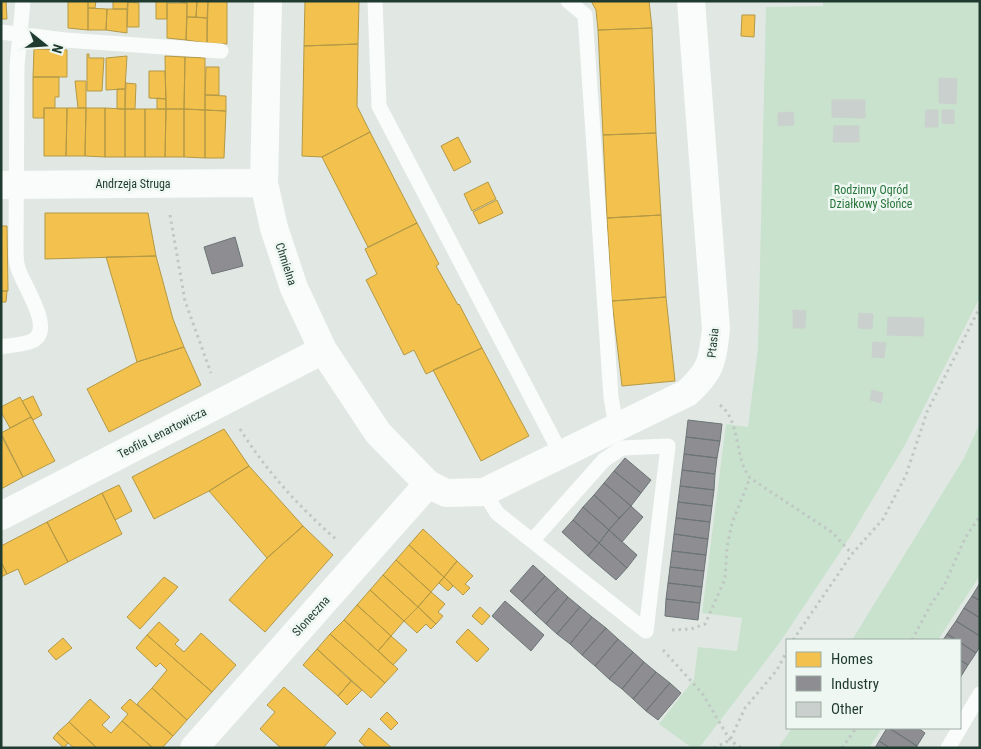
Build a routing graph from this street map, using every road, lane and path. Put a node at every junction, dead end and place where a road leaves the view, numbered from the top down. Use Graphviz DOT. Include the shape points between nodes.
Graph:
graph roads {
  1 [pos="22,1"];
  2 [pos="268,1"];
  3 [pos="375,1"];
  4 [pos="568,1"];
  5 [pos="691,1"];
  6 [pos="1,32"];
  7 [pos="20,34"];
  8 [pos="221,51"];
  9 [pos="264,183"];
  10 [pos="166,184"];
  11 [pos="9,185"];
  12 [pos="980,307"];
  13 [pos="1,347"];
  14 [pos="323,350"];
  15 [pos="687,392"];
  16 [pos="224,402"];
  17 [pos="616,427"];
  18 [pos="561,454"];
  19 [pos="750,478"];
  20 [pos="428,484"];
  21 [pos="484,492"];
  22 [pos="1,516"];
  23 [pos="980,516"];
  24 [pos="532,541"];
  25 [pos="852,554"];
  26 [pos="361,560"];
  27 [pos="646,631"];
  28 [pos="794,639"];
  29 [pos="913,639"];
  30 [pos="786,653"];
  31 [pos="980,694"];
  32 [pos="961,726"];
  33 [pos="855,729"];
  34 [pos="959,729"];
  35 [pos="730,740"];
  36 [pos="194,748"];
  37 [pos="714,748"];
  38 [pos="741,748"];
  39 [pos="842,748"];
  40 [pos="948,748"];
  1 -- 7 [label="lane"];
  2 -- 9 [label="street, Chmielna"];
  3 -- 18 [label="lane" via="379,106"];
  4 -- 17 [label="lane" via="585,15 610,397"];
  5 -- 15 [label="street, Ptasia" via="716,329 712,360 705,377"];
  6 -- 7 [label="lane"];
  7 -- 8 [label="lane"];
  7 -- 11 [label="lane"];
  9 -- 10 [label="street, Andrzeja Struga"];
  9 -- 14 [label="street, Chmielna" via="274,228 294,288"];
  10 -- 11 [label="street, Andrzeja Struga"];
  10 -- 16 [label="path" via="185,301"];
  11 -- 13 [label="lane" via="17,268 40,316 40,327 32,341"];
  12 -- 25 [label="path" via="927,412 899,490 875,531"];
  14 -- 16 [label="street, Teofila Lenartowicza"];
  14 -- 20 [label="street, Chmielna" via="378,434"];
  15 -- 17 [label="street, Ptasia"];
  15 -- 19 [label="path" via="709,397 726,410 743,469"];
  16 -- 22 [label="street, Teofila Lenartowicza"];
  16 -- 26 [label="path" via="278,483 306,513"];
  17 -- 18 [label="street, Ptasia"];
  18 -- 21 [label="street, Ptasia"];
  19 -- 25 [label="path" via="833,533"];
  19 -- 27 [label="path" via="732,523 725,579 705,624 691,629"];
  20 -- 21 [label="street, Ptasia" via="446,493"];
  20 -- 26 [label="street, Słoneczna"];
  21 -- 24 [label="lane" via="497,513"];
  23 -- 29 [label="path" via="965,538 944,586"];
  24 -- 27 [label="lane"];
  24 -- 27 [label="lane" via="604,460 622,448 668,446"];
  25 -- 28 [label="path"];
  26 -- 36 [label="street, Słoneczna"];
  27 -- 35 [label="path" via="702,693"];
  30 -- 35 [label="path" via="777,670 745,708"];
  31 -- 32 [label="lane"];
  33 -- 39 [label="path"];
  34 -- 40 [label="lane"];
  35 -- 37 [label="path"];
  35 -- 38 [label="path"];
}
